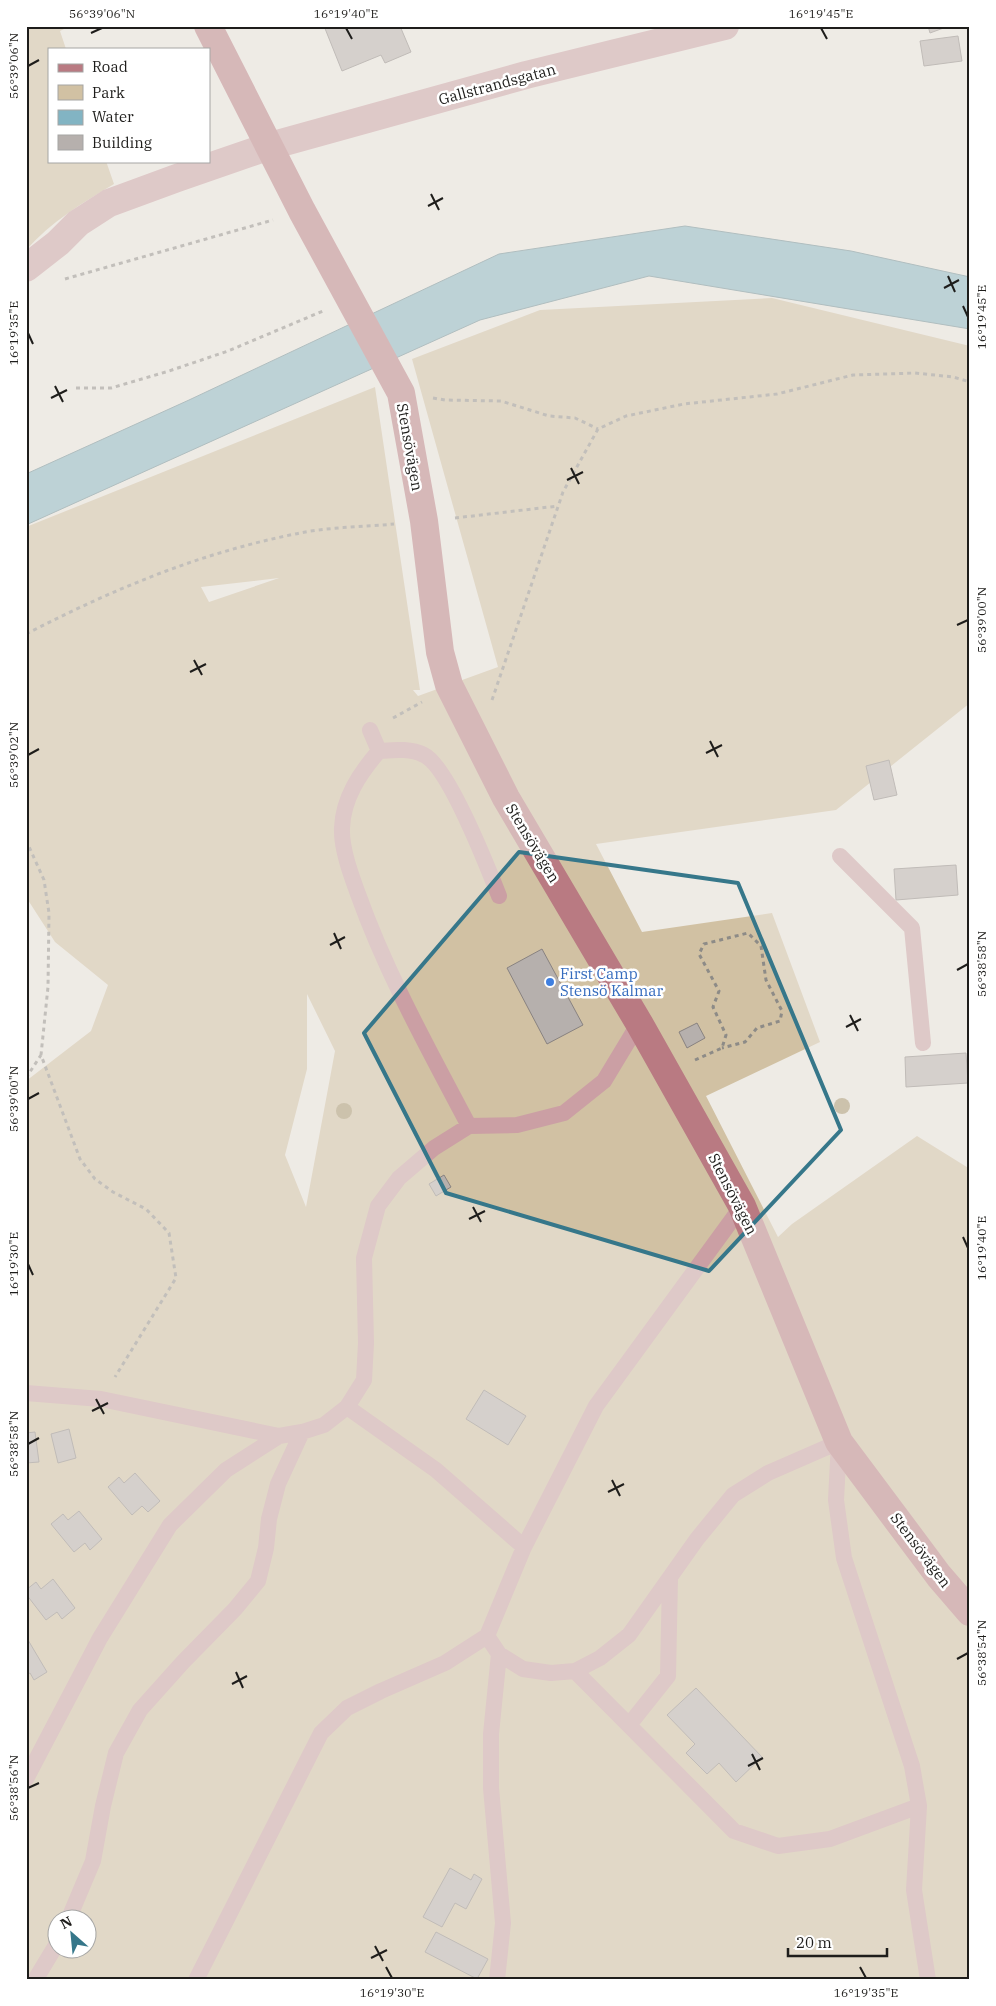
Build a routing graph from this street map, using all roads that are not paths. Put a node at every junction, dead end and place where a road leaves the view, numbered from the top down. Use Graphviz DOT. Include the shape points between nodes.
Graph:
graph roads {
  1 [pos="208,26"];
  2 [pos="720,27"];
  3 [pos="270,146"];
  4 [pos="26,268"];
  5 [pos="370,730"];
  6 [pos="379,751"];
  7 [pos="840,856"];
  8 [pos="499,896"];
  9 [pos="639,1023"];
  10 [pos="923,1043"];
  11 [pos="469,1126"];
  12 [pos="742,1206"];
  13 [pos="26,1393"];
  14 [pos="347,1407"];
  15 [pos="302,1432"];
  16 [pos="279,1436"];
  17 [pos="839,1442"];
  18 [pos="524,1547"];
  19 [pos="670,1577"];
  20 [pos="970,1612"];
  21 [pos="487,1636"];
  22 [pos="499,1654"];
  23 [pos="575,1671"];
  24 [pos="629,1726"];
  25 [pos="26,1779"];
  26 [pos="919,1806"];
  27 [pos="73,1908"];
  28 [pos="48,1958"];
  29 [pos="34,1980"];
  30 [pos="196,1980"];
  31 [pos="498,1980"];
  32 [pos="928,1980"];
  1 -- 3 [label="street, Stensövägen"];
  2 -- 3 [label="street, Gallstrandsgatan"];
  3 -- 4 [label="street, Gallstrandsgatan" via="109,203 78,223"];
  3 -- 9 [label="street, Stensövägen" via="400,393 424,522 440,652 449,684 506,798"];
  5 -- 6 [label="lane"];
  6 -- 8 [label="lane" via="402,749 425,755 441,771 477,840"];
  6 -- 11 [label="lane" via="362,770 347,801 342,828 349,868 371,931"];
  7 -- 10 [label="lane" via="912,928"];
  9 -- 11 [label="lane" via="604,1081 564,1113 517,1125"];
  9 -- 12 [label="street, Stensövägen"];
  11 -- 14 [label="lane" via="434,1148 399,1178 378,1206 364,1258 364,1380"];
  12 -- 17 [label="street, Stensövägen"];
  12 -- 18 [label="lane" via="596,1406"];
  13 -- 16 [label="lane" via="100,1399"];
  14 -- 15 [label="lane" via="324,1425"];
  14 -- 18 [label="lane" via="436,1470"];
  15 -- 16 [label="lane"];
  15 -- 27 [label="lane" via="278,1484 258,1581 140,1710 116,1753 93,1861"];
  16 -- 25 [label="lane" via="226,1470 170,1525 100,1638"];
  17 -- 19 [label="lane" via="768,1473 733,1495"];
  17 -- 20 [label="street, Stensövägen" via="939,1576"];
  17 -- 26 [label="lane" via="836,1500 844,1558 912,1766"];
  18 -- 21 [label="lane"];
  19 -- 23 [label="lane" via="629,1635 600,1658"];
  19 -- 24 [label="lane" via="668,1676"];
  21 -- 22 [label="lane"];
  21 -- 30 [label="lane" via="446,1663 347,1708 321,1733"];
  22 -- 23 [label="lane" via="523,1668 551,1673"];
  22 -- 31 [label="lane" via="491,1734 491,1788 503,1923"];
  23 -- 24 [label="lane"];
  24 -- 26 [label="lane" via="734,1831 778,1846 830,1839"];
  26 -- 32 [label="lane" via="914,1890"];
  28 -- 29 [label="lane"];
}
